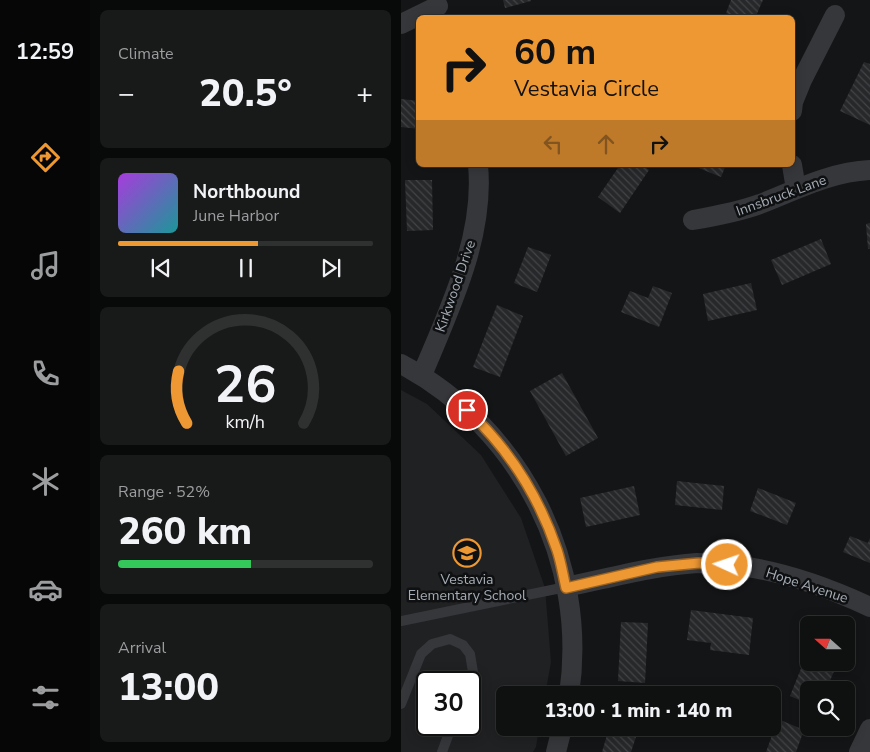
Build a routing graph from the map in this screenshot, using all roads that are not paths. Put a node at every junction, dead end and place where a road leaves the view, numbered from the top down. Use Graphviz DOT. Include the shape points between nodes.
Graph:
graph roads {
  1 [pos="438,8"];
  2 [pos="422,15"];
  3 [pos="835,15"];
  4 [pos="416,18"];
  5 [pos="401,24"];
  6 [pos="795,97"];
  7 [pos="478,167"];
  8 [pos="792,167"];
  9 [pos="870,170"];
  10 [pos="796,189"];
  11 [pos="693,220"];
  12 [pos="401,364"];
  13 [pos="422,375"];
  14 [pos="566,588"];
  15 [pos="870,607"];
  16 [pos="401,621"];
  17 [pos="473,671"];
  18 [pos="570,686"];
  19 [pos="401,704"];
  20 [pos="870,729"];
  21 [pos="448,736"];
  22 [pos="560,736"];
  23 [pos="442,752"];
  24 [pos="556,752"];
  25 [pos="859,752"];
  1 -- 2 [label="street"];
  3 -- 6 [label="street"];
  4 -- 5 [label="street"];
  7 -- 13 [label="street, Kirkwood Drive" via="474,233 455,294"];
  8 -- 10 [label="street"];
  9 -- 10 [label="street, Innsbruck Lane" via="840,174"];
  10 -- 11 [label="street, Innsbruck Lane" via="733,213"];
  12 -- 13 [label="street"];
  13 -- 14 [label="street" via="481,423 526,482 544,516"];
  14 -- 15 [label="street, Hope Avenue" via="657,567 699,563 741,566 791,577 843,594"];
  14 -- 16 [label="lane"];
  14 -- 18 [label="street" via="571,620"];
  17 -- 19 [label="lane" via="470,654 463,645 450,639 432,644 421,654"];
  20 -- 25 [label="street"];
  21 -- 23 [label="lane"];
  22 -- 24 [label="street"];
}
